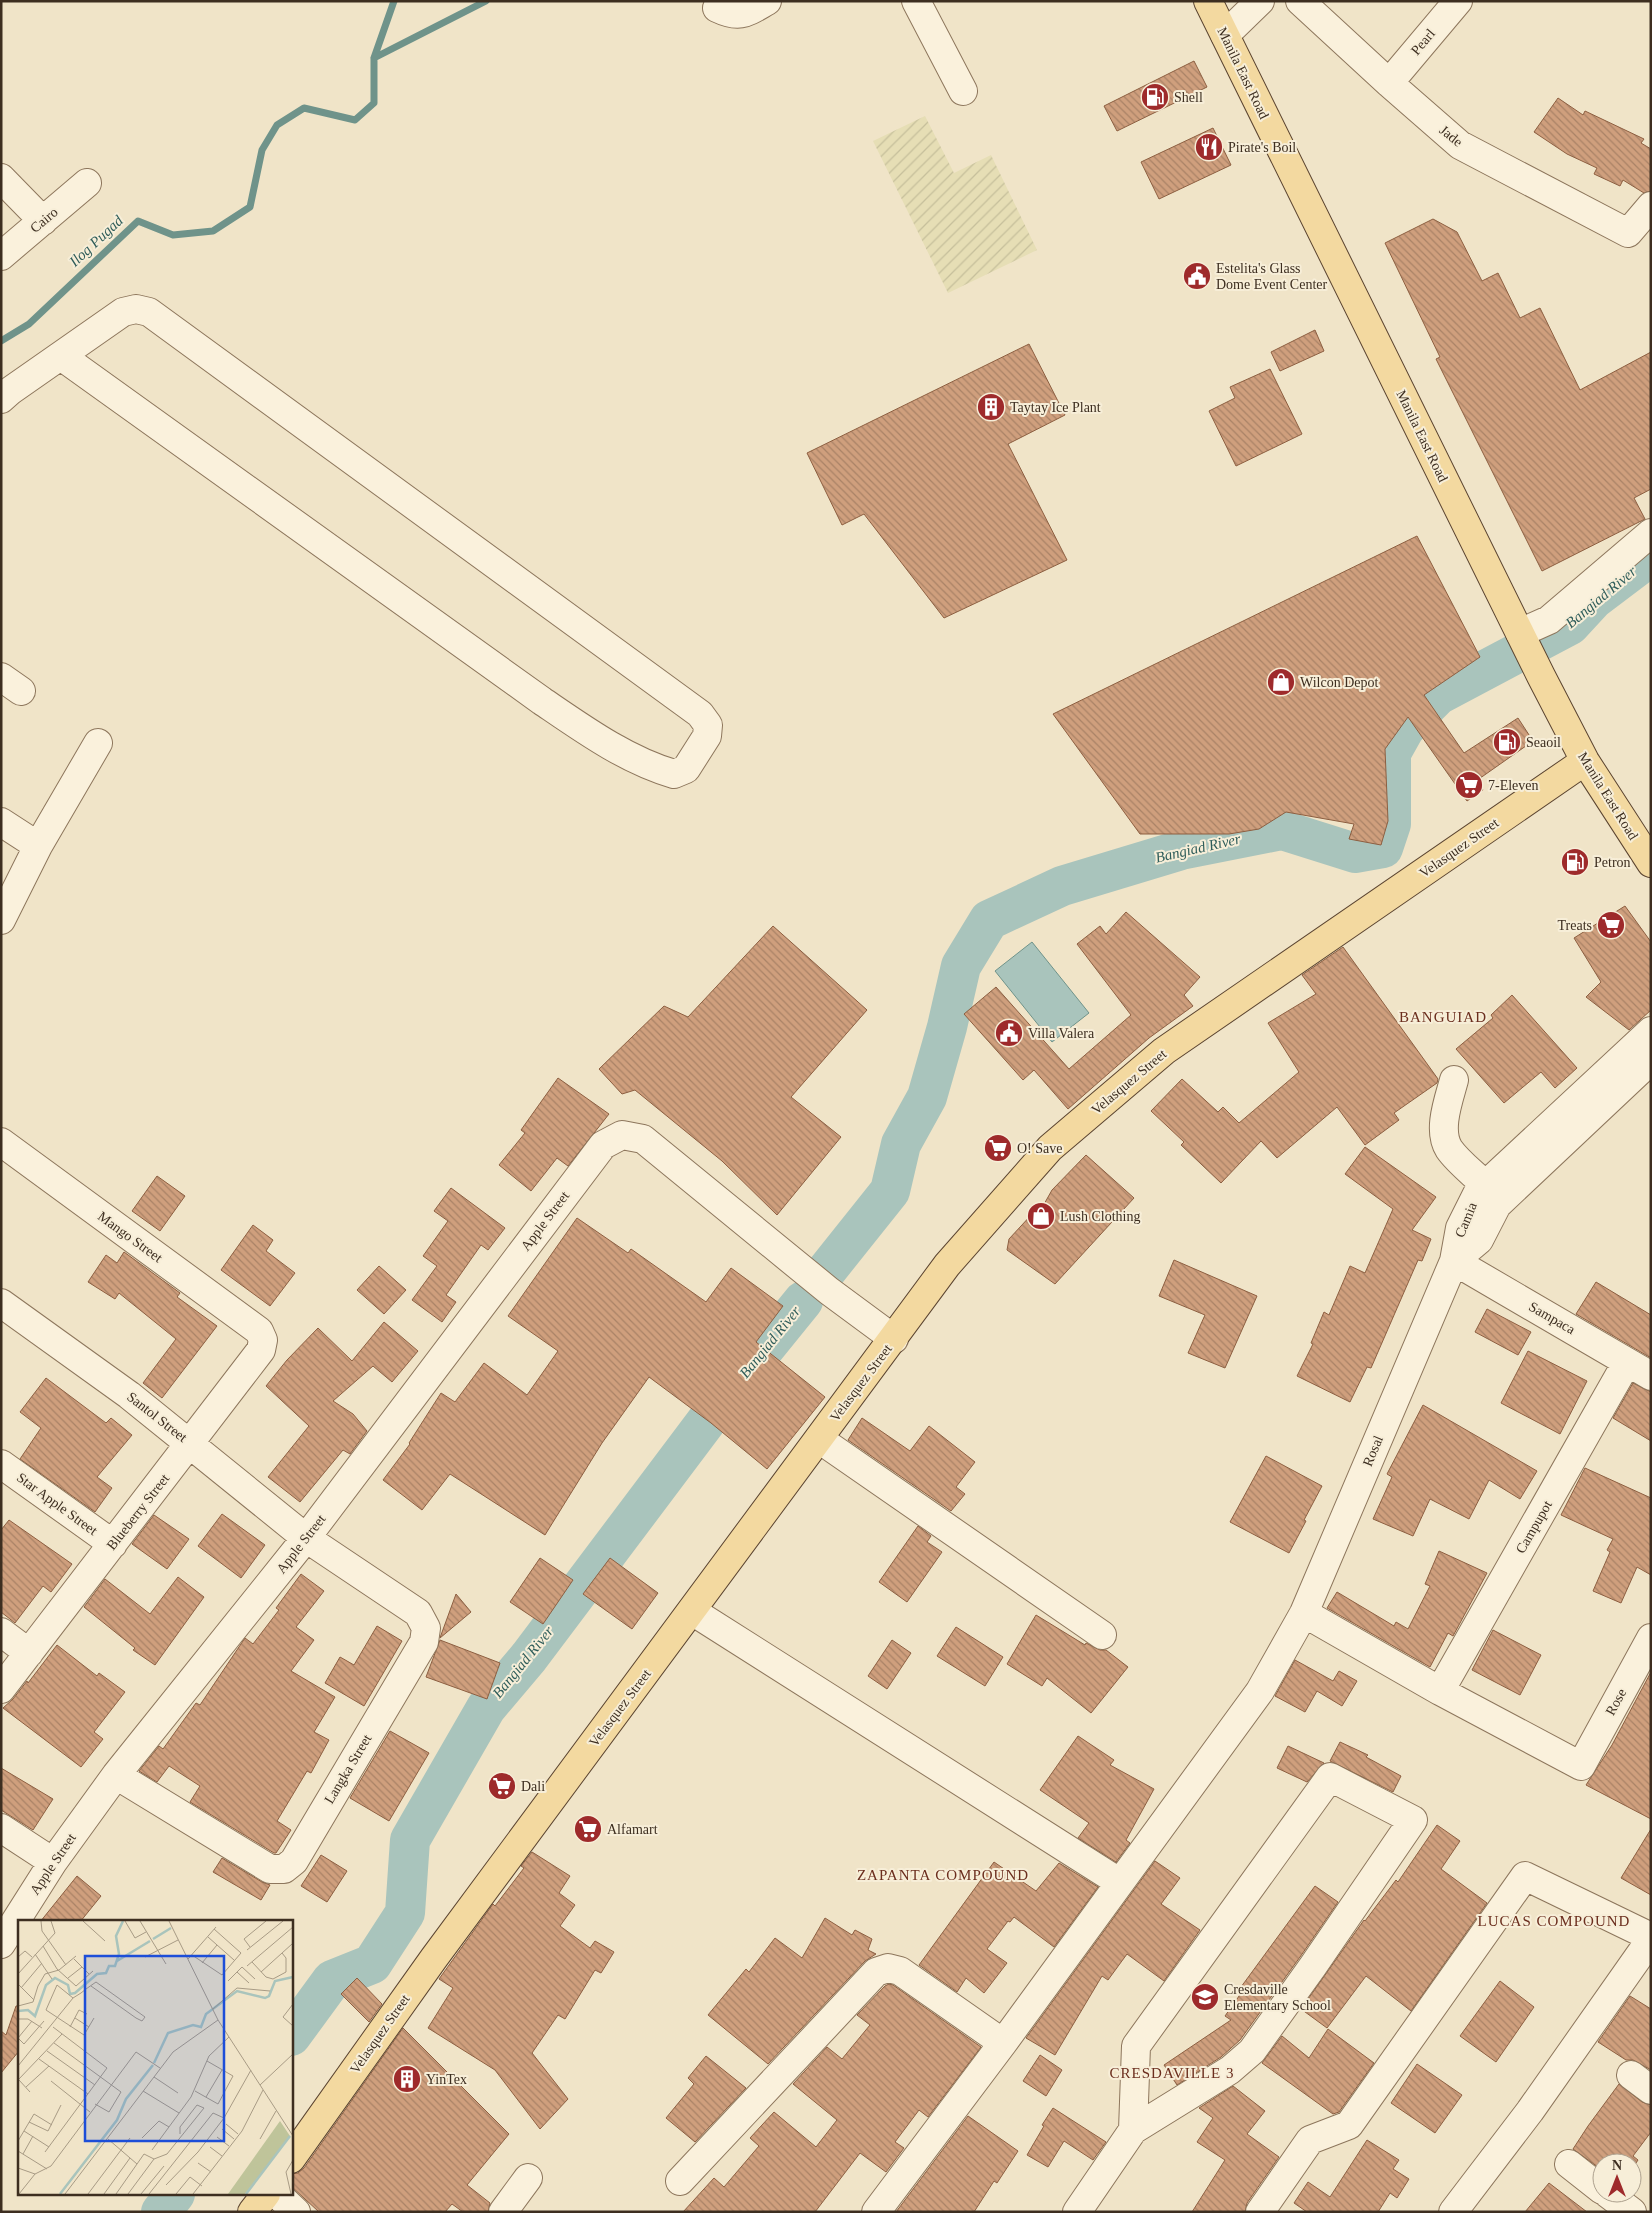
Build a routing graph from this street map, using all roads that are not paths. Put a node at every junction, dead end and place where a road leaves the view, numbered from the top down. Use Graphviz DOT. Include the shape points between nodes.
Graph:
graph roads {
  1 [pos="767,1"];
  2 [pos="916,1"];
  3 [pos="1208,1"];
  4 [pos="1260,1"];
  5 [pos="1300,1"];
  6 [pos="1458,1"];
  7 [pos="717,8"];
  8 [pos="1225,35"];
  9 [pos="1389,83"];
  10 [pos="963,91"];
  11 [pos="1,178"];
  12 [pos="87,183"];
  13 [pos="1651,206"];
  14 [pos="43,221"];
  15 [pos="1,256"];
  16 [pos="62,356"];
  17 [pos="1,399"];
  18 [pos="1651,533"];
  19 [pos="1524,642"];
  20 [pos="98,743"];
  21 [pos="1585,761"];
  22 [pos="1,822"];
  23 [pos="38,846"];
  24 [pos="1651,863"];
  25 [pos="1,920"];
  26 [pos="1651,1031"];
  27 [pos="1651,1060"];
  28 [pos="1454,1080"];
  29 [pos="1,1142"];
  30 [pos="1485,1185"];
  31 [pos="1454,1261"];
  32 [pos="1,1303"];
  33 [pos="259,1331"];
  34 [pos="894,1339"];
  35 [pos="1627,1362"];
  36 [pos="1651,1376"];
  37 [pos="819,1439"];
  38 [pos="191,1444"];
  39 [pos="1,1464"];
  40 [pos="306,1538"];
  41 [pos="113,1544"];
  42 [pos="692,1611"];
  43 [pos="1304,1613"];
  44 [pos="1,1632"];
  45 [pos="1102,1635"];
  46 [pos="1651,1638"];
  47 [pos="29,1653"];
  48 [pos="1,1689"];
  49 [pos="1440,1691"];
  50 [pos="116,1775"];
  51 [pos="1,1828"];
  52 [pos="53,1862"];
  53 [pos="1119,1882"];
  54 [pos="1651,1938"];
  55 [pos="1,1944"];
  56 [pos="1003,2043"];
  57 [pos="1133,2130"];
  58 [pos="292,2158"];
  59 [pos="1568,2164"];
  60 [pos="528,2178"];
  61 [pos="680,2181"];
  62 [pos="1592,2182"];
  63 [pos="264,2196"];
  64 [pos="279,2196"];
  65 [pos="1620,2203"];
  66 [pos="252,2212"];
  67 [pos="296,2212"];
  68 [pos="503,2212"];
  69 [pos="876,2212"];
  70 [pos="1077,2212"];
  71 [pos="1260,2212"];
  72 [pos="1453,2212"];
  73 [pos="1632,2212"];
  1 -- 7 [label="street" via="745,14 731,14"];
  2 -- 10 [label="street"];
  3 -- 8 [label="main road, Manila East Road"];
  4 -- 8 [label="street"];
  5 -- 9 [label="street, Jade"];
  6 -- 9 [label="street, Pearl"];
  8 -- 19 [label="main road, Manila East Road"];
  9 -- 13 [label="street, Jade" via="1460,145 1628,233"];
  11 -- 14 [label="street"];
  12 -- 14 [label="street, Cairo"];
  14 -- 15 [label="street, Cairo"];
  16 -- 16 [label="street" via="599,740 674,774 686,769 707,736 708,725 700,714 149,312 136,309 123,312"];
  16 -- 17 [label="street"];
  18 -- 19 [label="street"];
  19 -- 21 [label="main road, Manila East Road"];
  20 -- 23 [label="street"];
  21 -- 24 [label="main road, Manila East Road"];
  21 -- 34 [label="main road, Velasquez Street" via="1164,1052 1050,1148 947,1266"];
  22 -- 23 [label="street"];
  23 -- 25 [label="street"];
  26 -- 30 [label="street, Camia"];
  27 -- 31 [label="street, Camia" via="1496,1205 1479,1240"];
  28 -- 30 [label="street" via="1444,1136 1449,1148"];
  29 -- 33 [label="street, Mango Street"];
  30 -- 31 [label="street, Camia" via="1478,1192 1460,1228"];
  31 -- 35 [label="street, Sampaca"];
  31 -- 43 [label="street, Rosal"];
  32 -- 38 [label="street, Santol Street"];
  33 -- 38 [label="street, Blueberry Street" via="263,1340 261,1350"];
  34 -- 37 [label="main road, Velasquez Street"];
  34 -- 40 [label="street, Apple Street" via="829,1291 642,1139 622,1135 603,1145"];
  35 -- 36 [label="street, Sampaca"];
  35 -- 49 [label="street, Campupot"];
  37 -- 42 [label="main road, Velasquez Street"];
  37 -- 45 [label="street"];
  38 -- 40 [label="street, Santol Street"];
  38 -- 41 [label="street, Blueberry Street"];
  39 -- 41 [label="street, Star Apple Street"];
  40 -- 50 [label="street, Apple Street"];
  40 -- 50 [label="street, Langka Street" via="418,1613 426,1628 424,1642 294,1861 284,1869 270,1869"];
  41 -- 47 [label="street, Blueberry Street"];
  42 -- 53 [label="street"];
  42 -- 58 [label="main road, Velasquez Street" via="434,1958"];
  43 -- 49 [label="street"];
  43 -- 53 [label="street, Rosal" via="1260,1691"];
  44 -- 47 [label="street"];
  46 -- 49 [label="street, Rose" via="1581,1766"];
  47 -- 48 [label="street, Blueberry Street"];
  50 -- 52 [label="street, Apple Street"];
  51 -- 52 [label="street"];
  52 -- 55 [label="street, Apple Street"];
  53 -- 56 [label="street, Rosal"];
  54 -- 71 [label="street" via="1525,1876 1349,2125 1310,2140"];
  54 -- 72 [label="street" via="1530,2111"];
  56 -- 61 [label="street" via="900,1971 888,1968 876,1972"];
  56 -- 69 [label="street, Rosal"];
  57 -- 57 [label="street" via="1230,2070 1252,2051 1413,1820 1330,1777 1136,2046"];
  57 -- 70 [label="street"];
  59 -- 62 [label="street"];
  60 -- 68 [label="street"];
  63 -- 66 [label="main road"];
  64 -- 67 [label="street"];
  65 -- 73 [label="street"];
}
